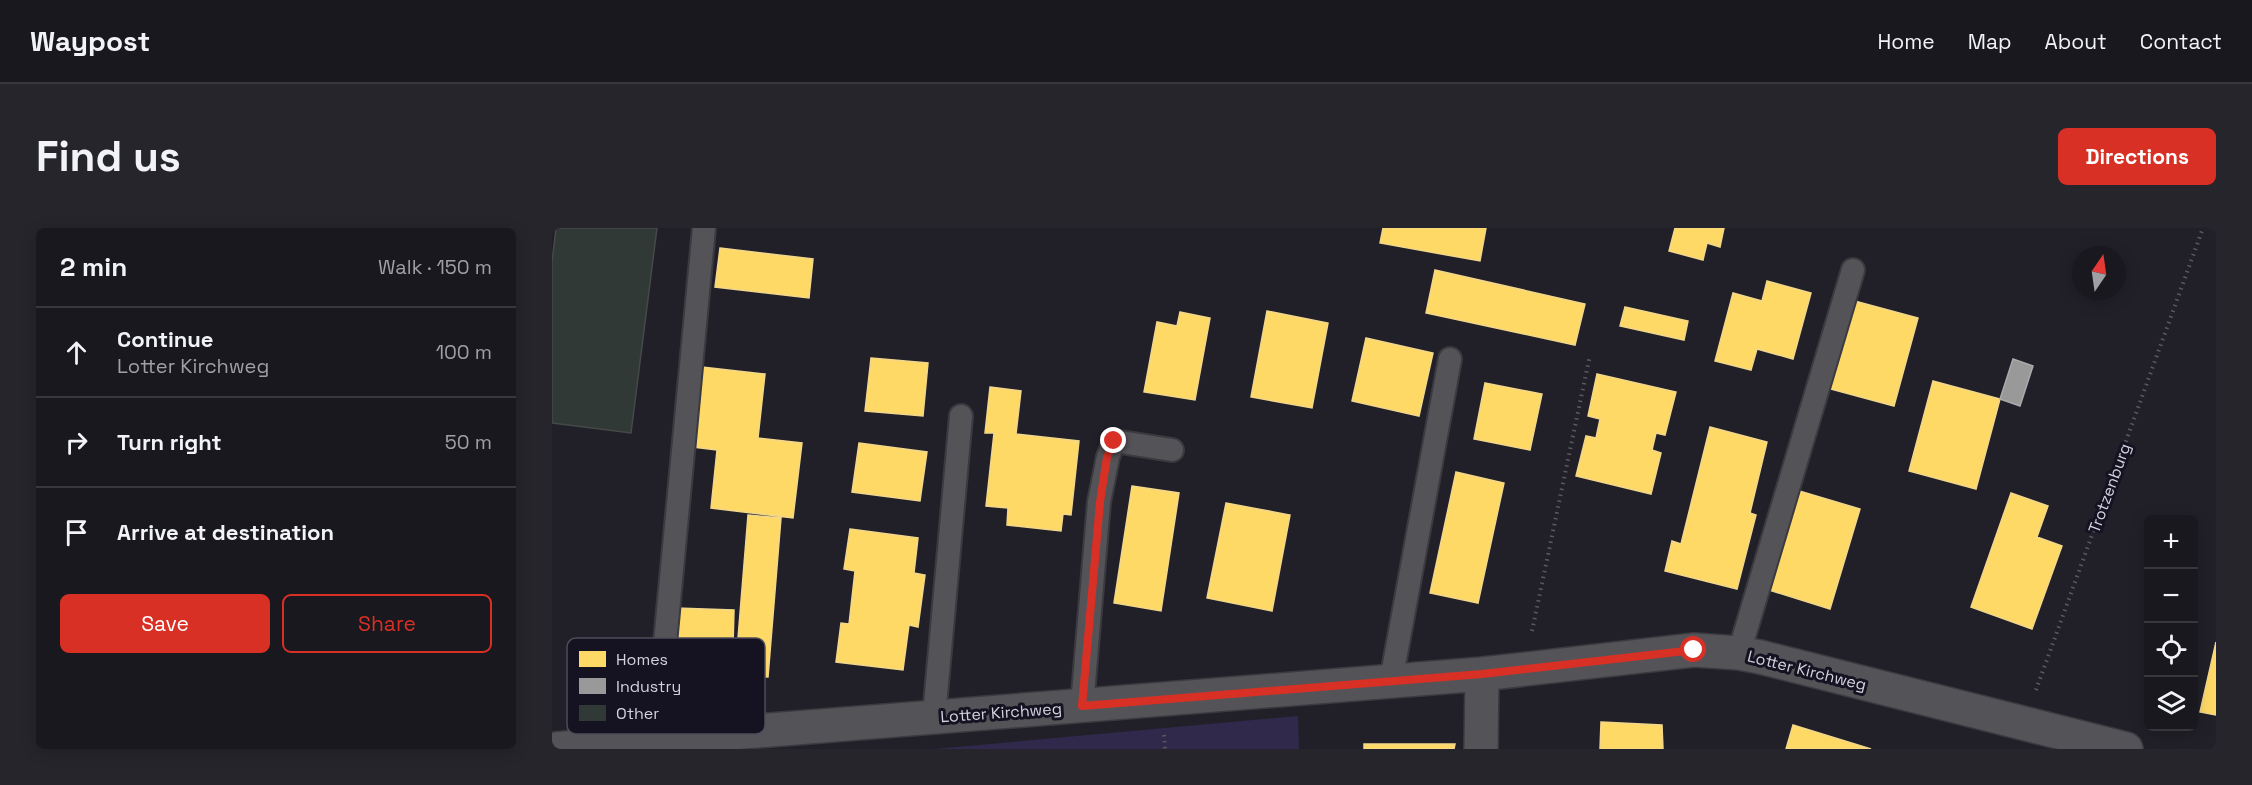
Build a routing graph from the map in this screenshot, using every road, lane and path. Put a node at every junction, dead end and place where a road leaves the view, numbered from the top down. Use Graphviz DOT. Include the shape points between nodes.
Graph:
graph roads {
  1 [pos="704,228"];
  2 [pos="2203,228"];
  3 [pos="1853,270"];
  4 [pos="1590,356"];
  5 [pos="1450,359"];
  6 [pos="961,416"];
  7 [pos="1172,450"];
  8 [pos="665,638"];
  9 [pos="1739,653"];
  10 [pos="1523,669"];
  11 [pos="1482,674"];
  12 [pos="1392,681"];
  13 [pos="1082,706"];
  14 [pos="934,717"];
  15 [pos="765,730"];
  16 [pos="656,734"];
  17 [pos="719,734"];
  18 [pos="2020,737"];
  19 [pos="656,739"];
  20 [pos="556,749"];
  21 [pos="1481,749"];
  22 [pos="2126,749"];
  1 -- 8 [label="lane"];
  2 -- 18 [label="path, Trotzenburg"];
  3 -- 9 [label="lane"];
  4 -- 10 [label="path"];
  5 -- 12 [label="lane"];
  6 -- 14 [label="lane"];
  7 -- 13 [label="lane" via="1114,441 1107,457"];
  9 -- 10 [label="street, Lotter Kirchweg" via="1694,650"];
  9 -- 18 [label="street, Lotter Kirchweg"];
  10 -- 11 [label="street, Lotter Kirchweg"];
  11 -- 12 [label="street, Lotter Kirchweg"];
  11 -- 21 [label="street"];
  12 -- 13 [label="street, Lotter Kirchweg"];
  13 -- 14 [label="street, Lotter Kirchweg"];
  14 -- 15 [label="street, Lotter Kirchweg"];
  16 -- 19 [label="lane"];
  17 -- 19 [label="street, Lotter Kirchweg"];
  18 -- 22 [label="street, Lotter Kirchweg"];
  19 -- 20 [label="street, Lotter Kirchweg"];
}
